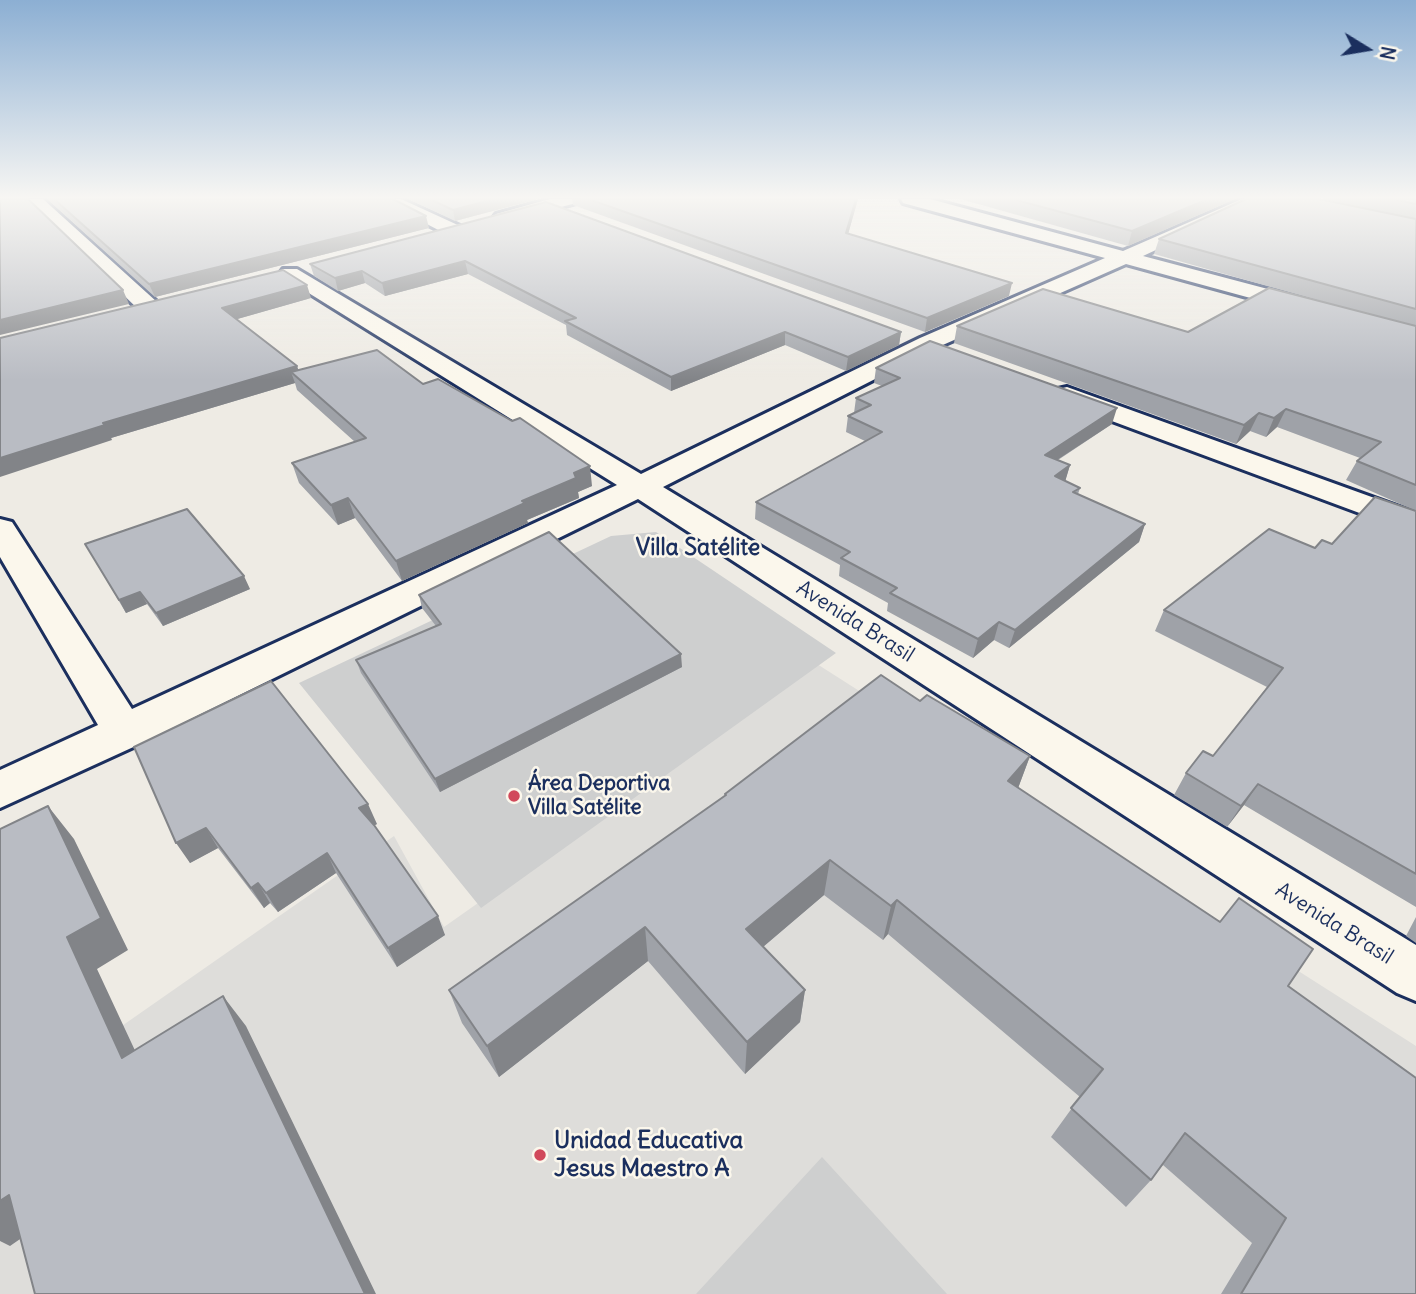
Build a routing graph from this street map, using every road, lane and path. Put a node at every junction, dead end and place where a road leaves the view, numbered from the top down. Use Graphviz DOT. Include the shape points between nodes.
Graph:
graph roads {
  1 [pos="98,259"];
  2 [pos="1124,259"];
  3 [pos="1133,259"];
  4 [pos="291,273"];
  5 [pos="175,301"];
  6 [pos="149,307"];
  7 [pos="1324,311"];
  8 [pos="125,313"];
  9 [pos="915,338"];
  10 [pos="966,357"];
  11 [pos="1043,386"];
  12 [pos="640,486"];
  13 [pos="1416,524"];
  14 [pos="0,529"];
  15 [pos="125,733"];
  16 [pos="0,790"];
  17 [pos="1416,975"];
  1 -- 6 [label="street"];
  2 -- 9 [label="street"];
  3 -- 7 [label="street"];
  4 -- 12 [label="street, Avenida Brasil"];
  5 -- 6 [label="street"];
  6 -- 8 [label="street"];
  9 -- 10 [label="street"];
  9 -- 12 [label="street"];
  11 -- 13 [label="street"];
  12 -- 15 [label="street"];
  12 -- 17 [label="street, Avenida Brasil"];
  14 -- 15 [label="street"];
  15 -- 16 [label="street"];
}
